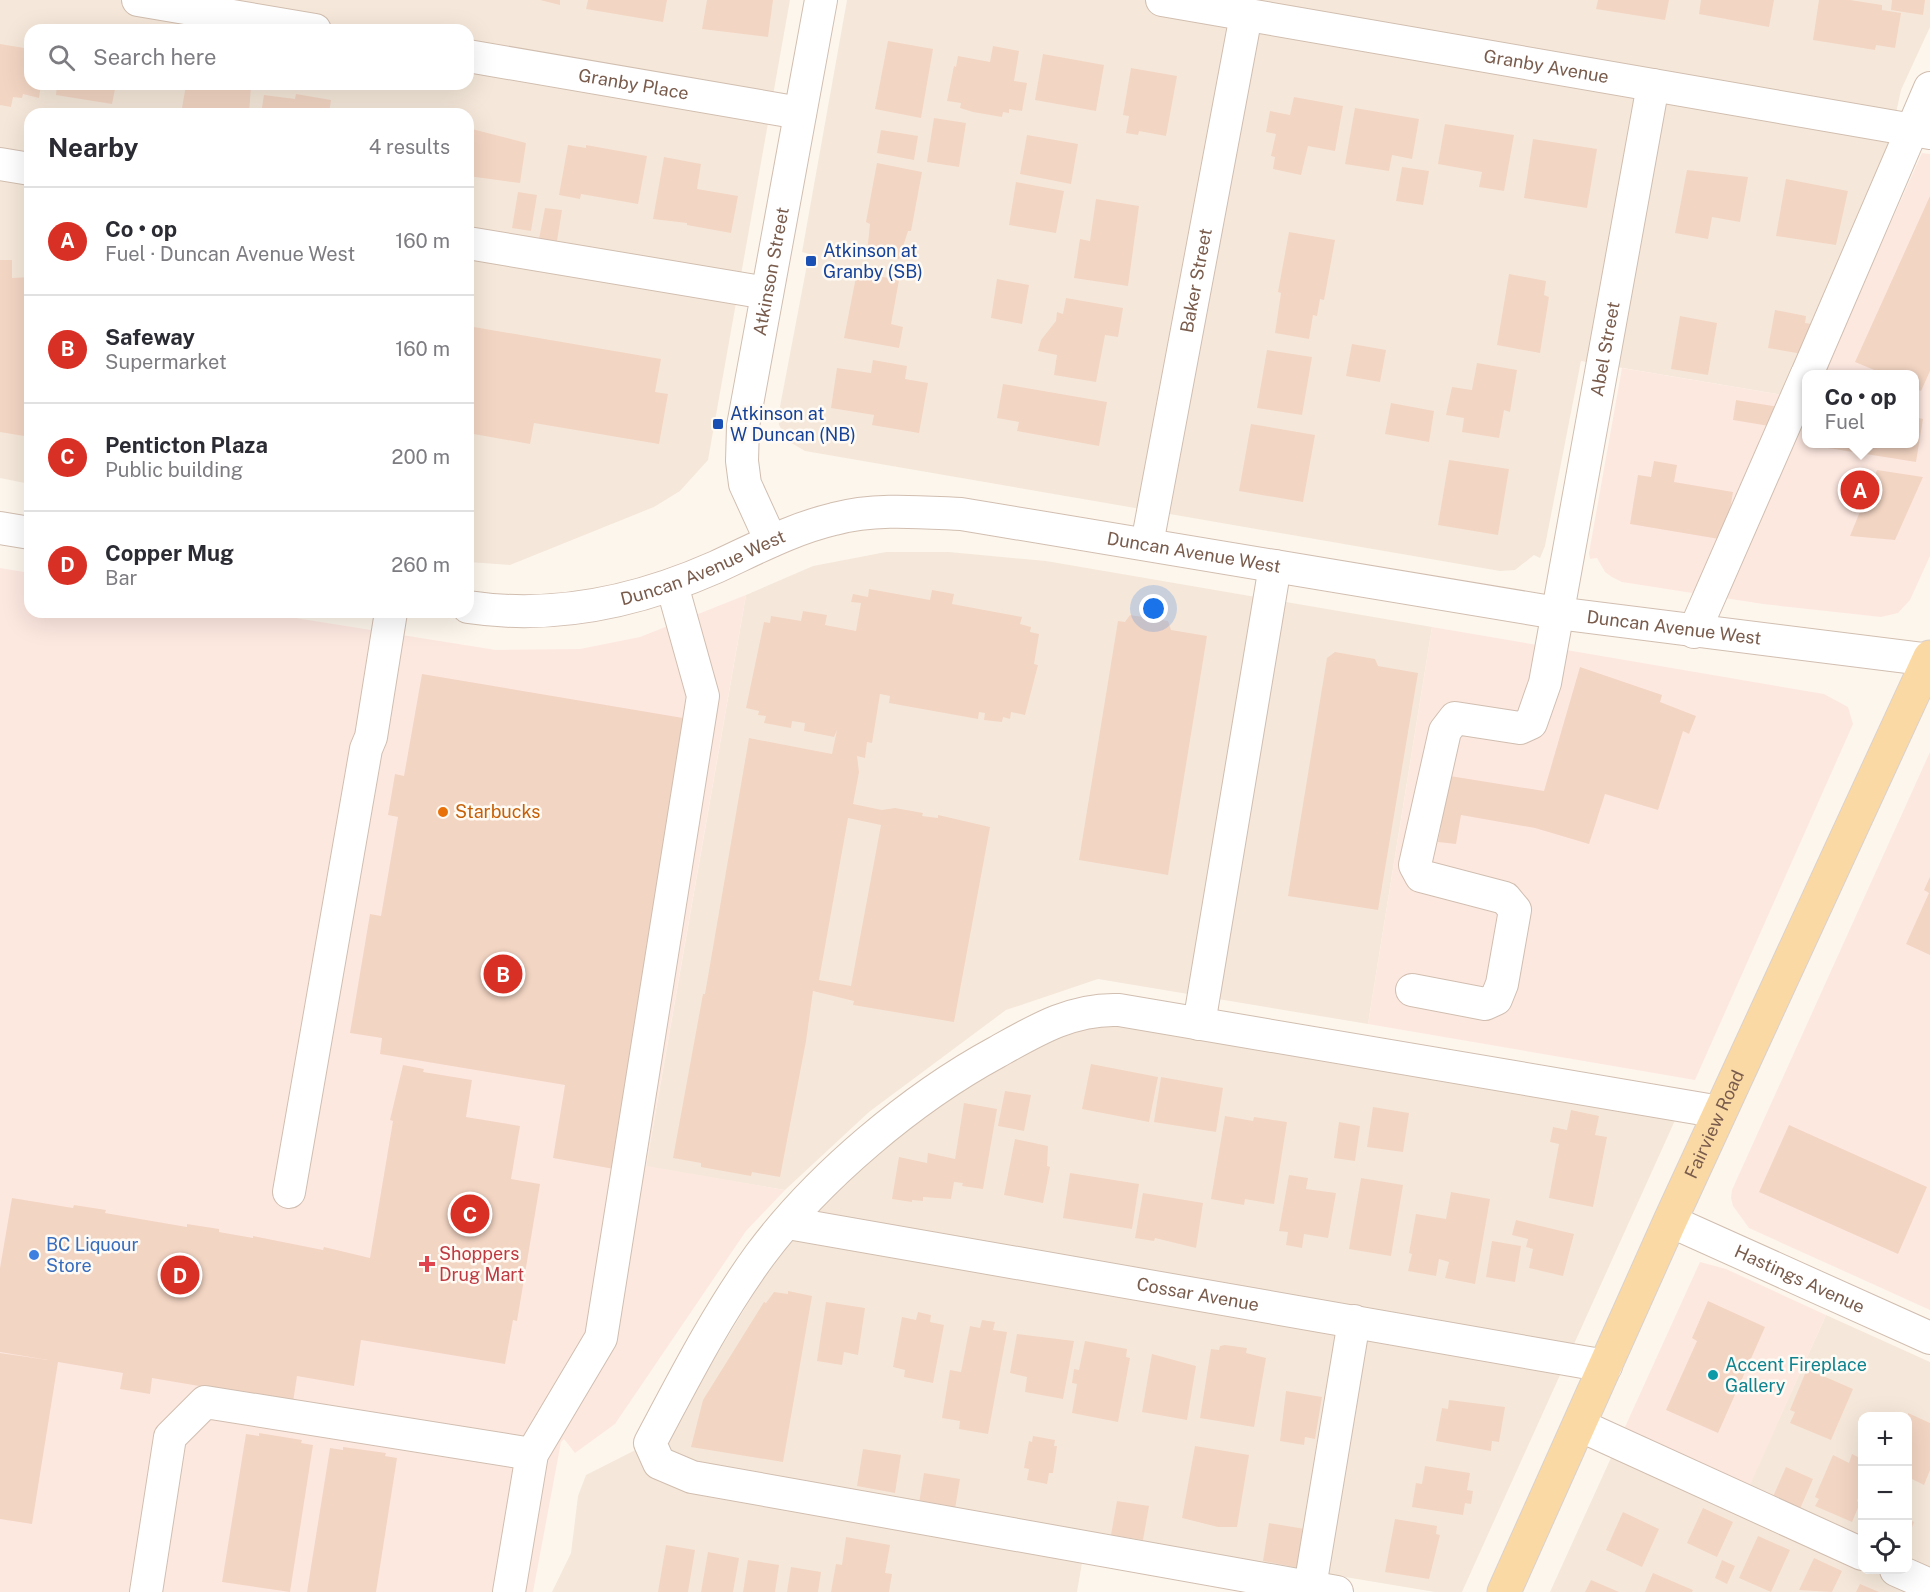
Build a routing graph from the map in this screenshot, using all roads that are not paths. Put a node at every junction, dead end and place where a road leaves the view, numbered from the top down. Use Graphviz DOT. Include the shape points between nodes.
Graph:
graph roads {
  1 [pos="138,0"];
  2 [pos="821,0"];
  3 [pos="1162,0"];
  4 [pos="1246,15"];
  5 [pos="280,24"];
  6 [pos="474,57"];
  7 [pos="1653,85"];
  8 [pos="1930,88"];
  9 [pos="800,113"];
  10 [pos="1921,132"];
  11 [pos="0,164"];
  12 [pos="24,168"];
  13 [pos="474,244"];
  14 [pos="767,293"];
  15 [pos="1808,370"];
  16 [pos="1802,384"];
  17 [pos="0,528"];
  18 [pos="24,532"];
  19 [pos="771,541"];
  20 [pos="1147,544"];
  21 [pos="1275,566"];
  22 [pos="672,585"];
  23 [pos="474,608"];
  24 [pos="1557,613"];
  25 [pos="390,618"];
  26 [pos="1694,632"];
  27 [pos="1930,659"];
  28 [pos="1412,990"];
  29 [pos="1199,1024"];
  30 [pos="1720,1112"];
  31 [pos="290,1192"];
  32 [pos="1670,1221"];
  33 [pos="788,1223"];
  34 [pos="1354,1322"];
  35 [pos="1930,1338"];
  36 [pos="1606,1366"];
  37 [pos="1579,1425"];
  38 [pos="532,1454"];
  39 [pos="1858,1552"];
  40 [pos="1907,1574"];
  41 [pos="1930,1585"];
  42 [pos="1324,1590"];
  43 [pos="146,1592"];
  44 [pos="509,1592"];
  45 [pos="1504,1592"];
  1 -- 5 [label="street"];
  2 -- 9 [label="street, Atkinson Street"];
  3 -- 4 [label="street, Granby Avenue"];
  4 -- 7 [label="street, Granby Avenue"];
  4 -- 20 [label="street, Baker Street"];
  6 -- 9 [label="street, Granby Place"];
  7 -- 10 [label="street, Granby Avenue"];
  7 -- 24 [label="street, Abel Street"];
  8 -- 10 [label="street"];
  9 -- 14 [label="street, Atkinson Street"];
  10 -- 15 [label="street" via="1898,167"];
  11 -- 12 [label="street"];
  13 -- 14 [label="street"];
  14 -- 19 [label="street, Atkinson Street" via="743,426 742,461 745,484"];
  16 -- 26 [label="street"];
  17 -- 18 [label="street"];
  19 -- 20 [label="street, Duncan Avenue West" via="836,518 911,511 961,514"];
  19 -- 22 [label="street, Duncan Avenue West"];
  20 -- 21 [label="street, Duncan Avenue West"];
  21 -- 24 [label="street, Duncan Avenue West"];
  21 -- 29 [label="street"];
  22 -- 23 [label="street, Duncan Avenue West" via="626,599 557,611"];
  22 -- 38 [label="street" via="703,696 603,1327 601,1338"];
  24 -- 26 [label="street, Duncan Avenue West"];
  24 -- 28 [label="street, Abel Street" via="1545,683 1532,723 1520,728 1455,718 1445,731 1415,865 1421,876 1505,898 1515,910 1502,984 1496,999 1485,1004"];
  25 -- 31 [label="street" via="349,834"];
  26 -- 27 [label="street, Duncan Avenue West"];
  27 -- 30 [label="main road, Fairview Road"];
  29 -- 30 [label="street"];
  29 -- 33 [label="street" via="1098,1009 1045,1025 969,1067 912,1105 856,1154"];
  30 -- 32 [label="main road, Fairview Road"];
  32 -- 35 [label="street, Hastings Avenue"];
  32 -- 36 [label="main road, Fairview Road"];
  33 -- 34 [label="street, Cossar Avenue"];
  33 -- 42 [label="street" via="761,1255 700,1349 650,1443 659,1463 692,1476 785,1495"];
  34 -- 36 [label="street, Cossar Avenue"];
  34 -- 42 [label="street"];
  36 -- 37 [label="main road, Fairview Road"];
  37 -- 39 [label="street"];
  37 -- 45 [label="main road, Fairview Road"];
  38 -- 43 [label="street" via="205,1402 170,1437"];
  38 -- 44 [label="street"];
  40 -- 41 [label="street"];
}
